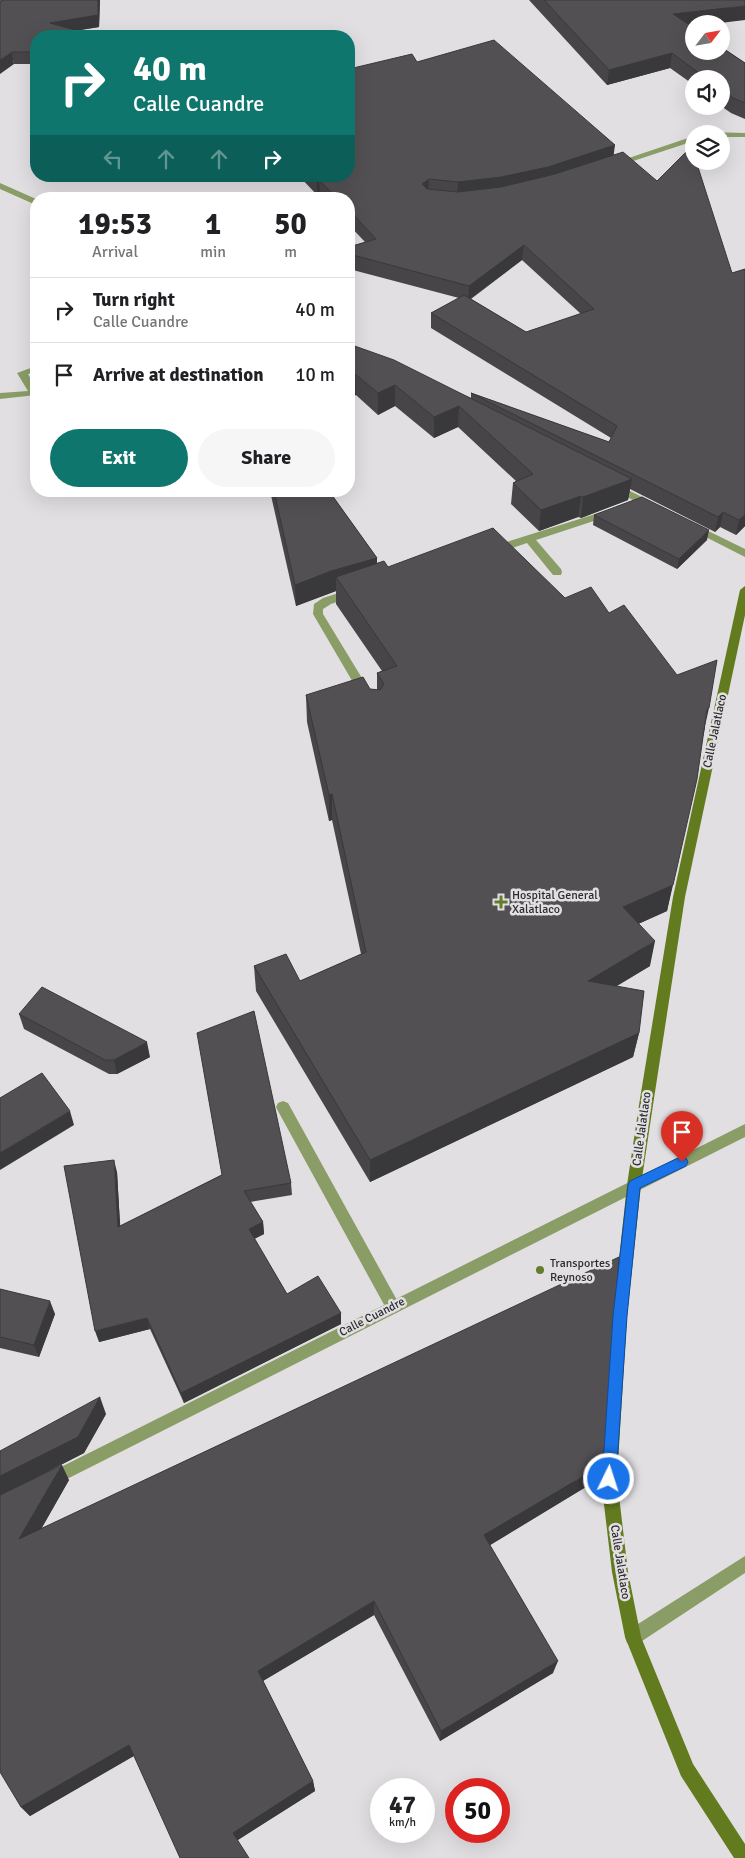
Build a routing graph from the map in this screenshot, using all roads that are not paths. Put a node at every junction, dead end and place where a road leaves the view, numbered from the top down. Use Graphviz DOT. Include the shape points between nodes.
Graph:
graph roads {
  1 [pos="730,135"];
  2 [pos="745,135"];
  3 [pos="685,141"];
  4 [pos="604,167"];
  5 [pos="0,186"];
  6 [pos="30,199"];
  7 [pos="30,370"];
  8 [pos="30,386"];
  9 [pos="30,393"];
  10 [pos="0,396"];
  11 [pos="606,482"];
  12 [pos="641,500"];
  13 [pos="658,509"];
  14 [pos="684,522"];
  15 [pos="530,540"];
  16 [pos="745,552"];
  17 [pos="484,553"];
  18 [pos="557,572"];
  19 [pos="364,589"];
  20 [pos="745,590"];
  21 [pos="371,703"];
  22 [pos="283,1107"];
  23 [pos="745,1130"];
  24 [pos="634,1185"];
  25 [pos="393,1307"];
  26 [pos="35,1487"];
  27 [pos="745,1564"];
  28 [pos="633,1637"];
  29 [pos="744,1858"];
  1 -- 2 [label="street"];
  3 -- 4 [label="street"];
  5 -- 6 [label="street"];
  7 -- 8 [label="street" via="22,373"];
  9 -- 10 [label="street"];
  11 -- 12 [label="street"];
  12 -- 13 [label="street"];
  12 -- 15 [label="street"];
  14 -- 16 [label="street"];
  15 -- 17 [label="street"];
  15 -- 18 [label="street"];
  19 -- 21 [label="street" via="327,601 318,607 318,614"];
  20 -- 24 [label="main road, Calle Jalatlaco" via="679,897"];
  22 -- 25 [label="street"];
  23 -- 24 [label="street, Calle Cuandre"];
  24 -- 25 [label="street, Calle Cuandre"];
  24 -- 28 [label="main road, Calle Jalatlaco" via="620,1316 609,1479 620,1572"];
  25 -- 26 [label="street, Calle Cuandre"];
  27 -- 28 [label="street"];
  28 -- 29 [label="main road, Calle Jalatlaco" via="687,1770"];
}
